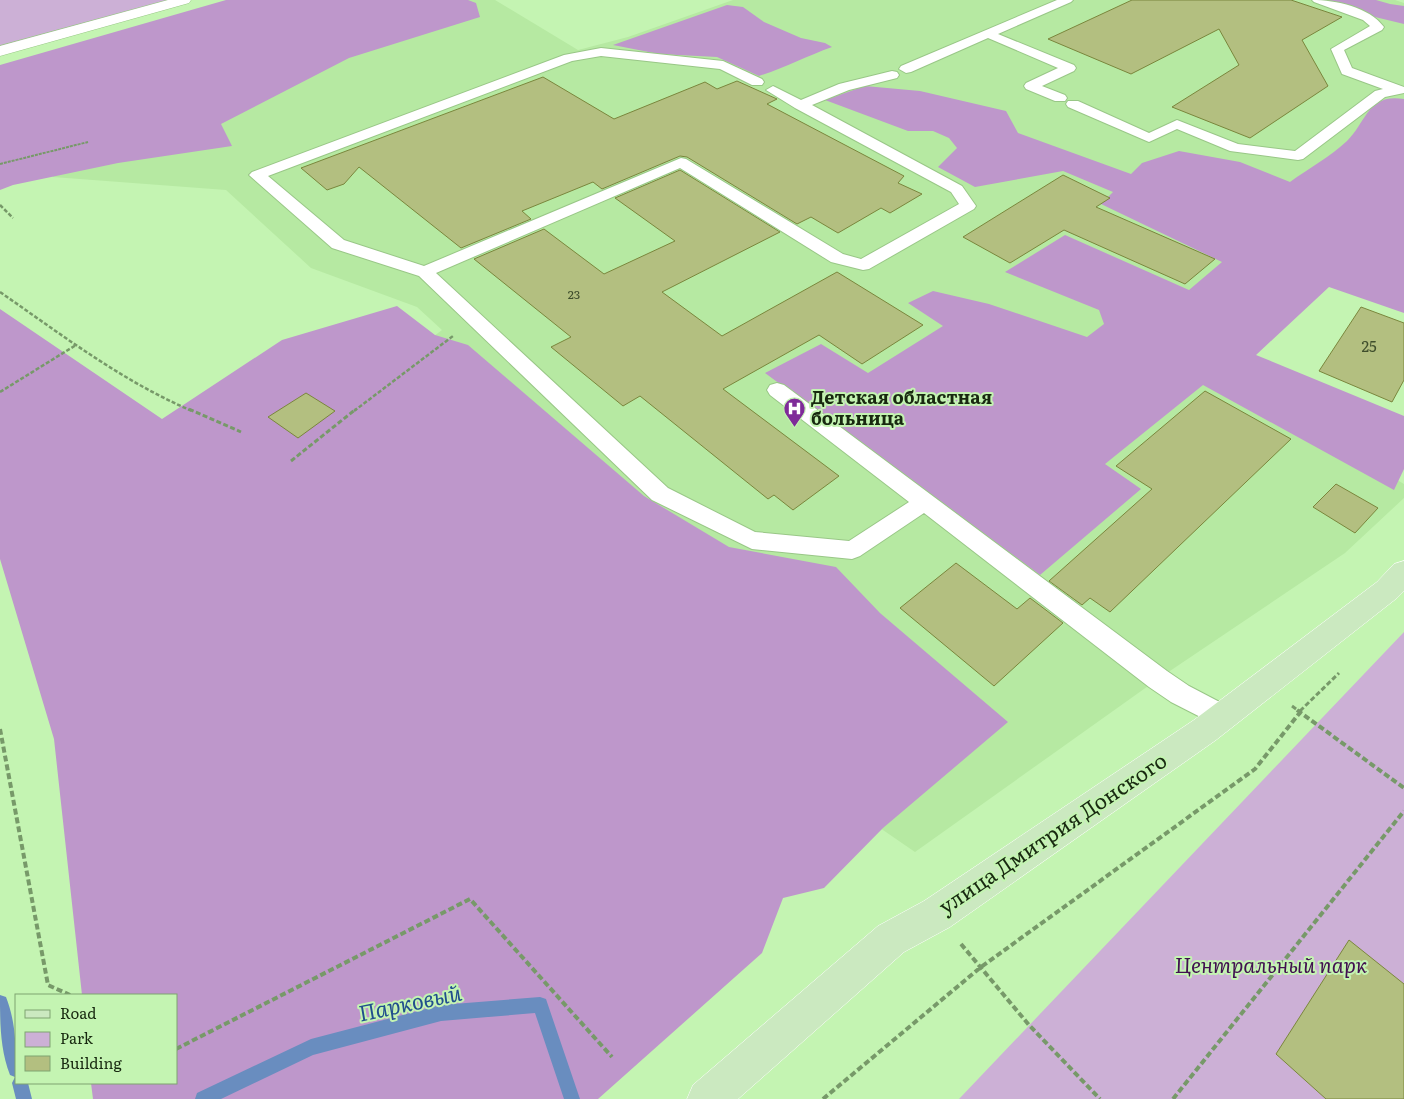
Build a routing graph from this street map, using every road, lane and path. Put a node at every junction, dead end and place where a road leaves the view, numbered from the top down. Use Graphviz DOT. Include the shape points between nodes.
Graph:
graph roads {
  1 [pos="184,0"];
  2 [pos="1067,0"];
  3 [pos="1318,0"];
  4 [pos="988,34"];
  5 [pos="0,51"];
  6 [pos="906,69"];
  7 [pos="892,75"];
  8 [pos="1400,90"];
  9 [pos="800,105"];
  10 [pos="88,142"];
  11 [pos="0,164"];
  12 [pos="0,205"];
  13 [pos="13,218"];
  14 [pos="425,272"];
  15 [pos="0,292"];
  16 [pos="449,338"];
  17 [pos="76,345"];
  18 [pos="777,390"];
  19 [pos="0,392"];
  20 [pos="241,432"];
  21 [pos="292,461"];
  22 [pos="925,502"];
  23 [pos="1404,572"];
  24 [pos="1341,670"];
  25 [pos="1266,685"];
  26 [pos="1299,712"];
  27 [pos="1222,716"];
  28 [pos="0,729"];
  29 [pos="1404,788"];
  30 [pos="1404,811"];
  31 [pos="936,914"];
  32 [pos="981,967"];
  33 [pos="68,994"];
  34 [pos="178,1048"];
  35 [pos="612,1058"];
  36 [pos="707,1099"];
  37 [pos="822,1099"];
  38 [pos="1100,1099"];
  39 [pos="1173,1099"];
  1 -- 5 [label="street"];
  2 -- 4 [label="lane"];
  3 -- 8 [label="lane" via="1367,17 1378,27 1337,50 1347,70"];
  4 -- 6 [label="lane"];
  4 -- 8 [label="lane" via="1069,68 1031,86 1149,138 1177,124 1235,148 1298,156 1380,94"];
  7 -- 9 [label="lane" via="844,87"];
  9 -- 14 [label="lane" via="723,65 601,52 569,58 257,176 338,244"];
  9 -- 14 [label="lane" via="957,189 968,206 863,265 837,258 681,162"];
  10 -- 11 [label="path"];
  12 -- 13 [label="path"];
  14 -- 22 [label="lane" via="660,494 752,540 852,550"];
  15 -- 17 [label="path"];
  16 -- 21 [label="path"];
  17 -- 19 [label="path"];
  17 -- 20 [label="path" via="156,395"];
  18 -- 22 [label="lane"];
  22 -- 27 [label="lane" via="1158,679"];
  23 -- 25 [label="main road, улица Дмитрия Донского" via="1387,590"];
  24 -- 26 [label="path"];
  25 -- 26 [label="path"];
  25 -- 27 [label="main road, улица Дмитрия Донского"];
  26 -- 29 [label="path"];
  26 -- 32 [label="path" via="1255,769"];
  27 -- 31 [label="main road, улица Дмитрия Донского"];
  28 -- 33 [label="path" via="48,984"];
  30 -- 39 [label="path"];
  31 -- 32 [label="path"];
  31 -- 36 [label="main road, улица Дмитрия Донского" via="891,939"];
  32 -- 37 [label="path"];
  32 -- 38 [label="path" via="1029,1025"];
  34 -- 35 [label="path" via="470,899"];
}
